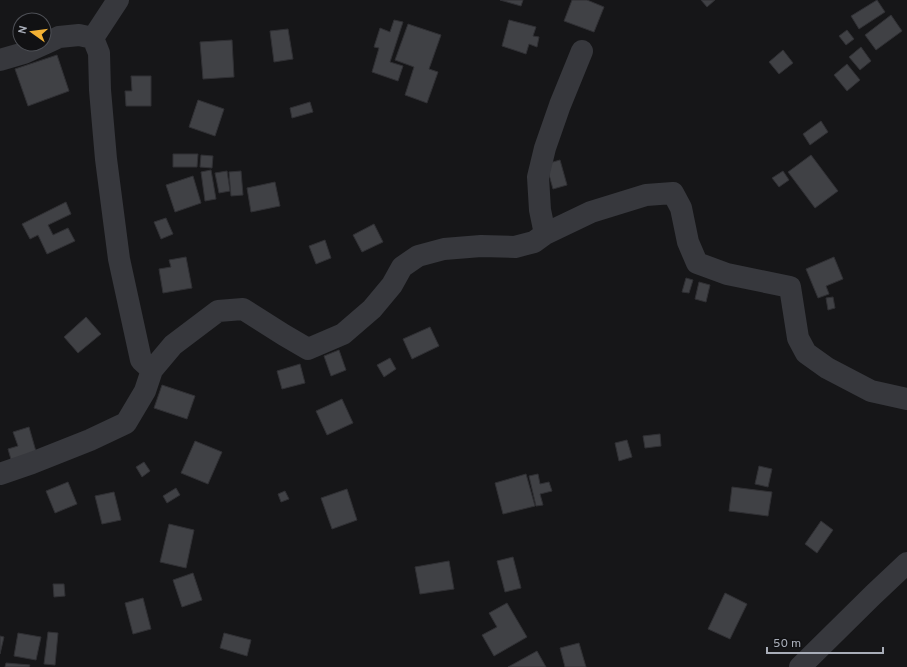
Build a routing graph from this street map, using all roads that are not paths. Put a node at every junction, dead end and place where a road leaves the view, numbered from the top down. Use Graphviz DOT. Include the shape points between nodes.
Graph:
graph roads {
  1 [pos="118,0"];
  2 [pos="93,38"];
  3 [pos="52,40"];
  4 [pos="582,51"];
  5 [pos="26,52"];
  6 [pos="0,60"];
  7 [pos="545,234"];
  8 [pos="152,370"];
  9 [pos="907,399"];
  10 [pos="0,474"];
  11 [pos="907,563"];
  12 [pos="800,667"];
  1 -- 2 [label="street"];
  2 -- 3 [label="street" via="79,35"];
  2 -- 8 [label="street" via="99,53 106,160 119,259 141,360"];
  4 -- 7 [label="street" via="560,105 538,176 540,210"];
  5 -- 6 [label="street"];
  7 -- 8 [label="street" via="534,242 515,247 444,249 418,256 402,267 392,285 372,308 343,334 308,349 243,309 218,311 173,345"];
  7 -- 9 [label="street" via="591,212 646,194 673,193 681,208 688,242 697,263 727,274 790,287 798,338 806,353 827,368 871,391"];
  8 -- 10 [label="street" via="145,391 126,424"];
  11 -- 12 [label="street"];
}
